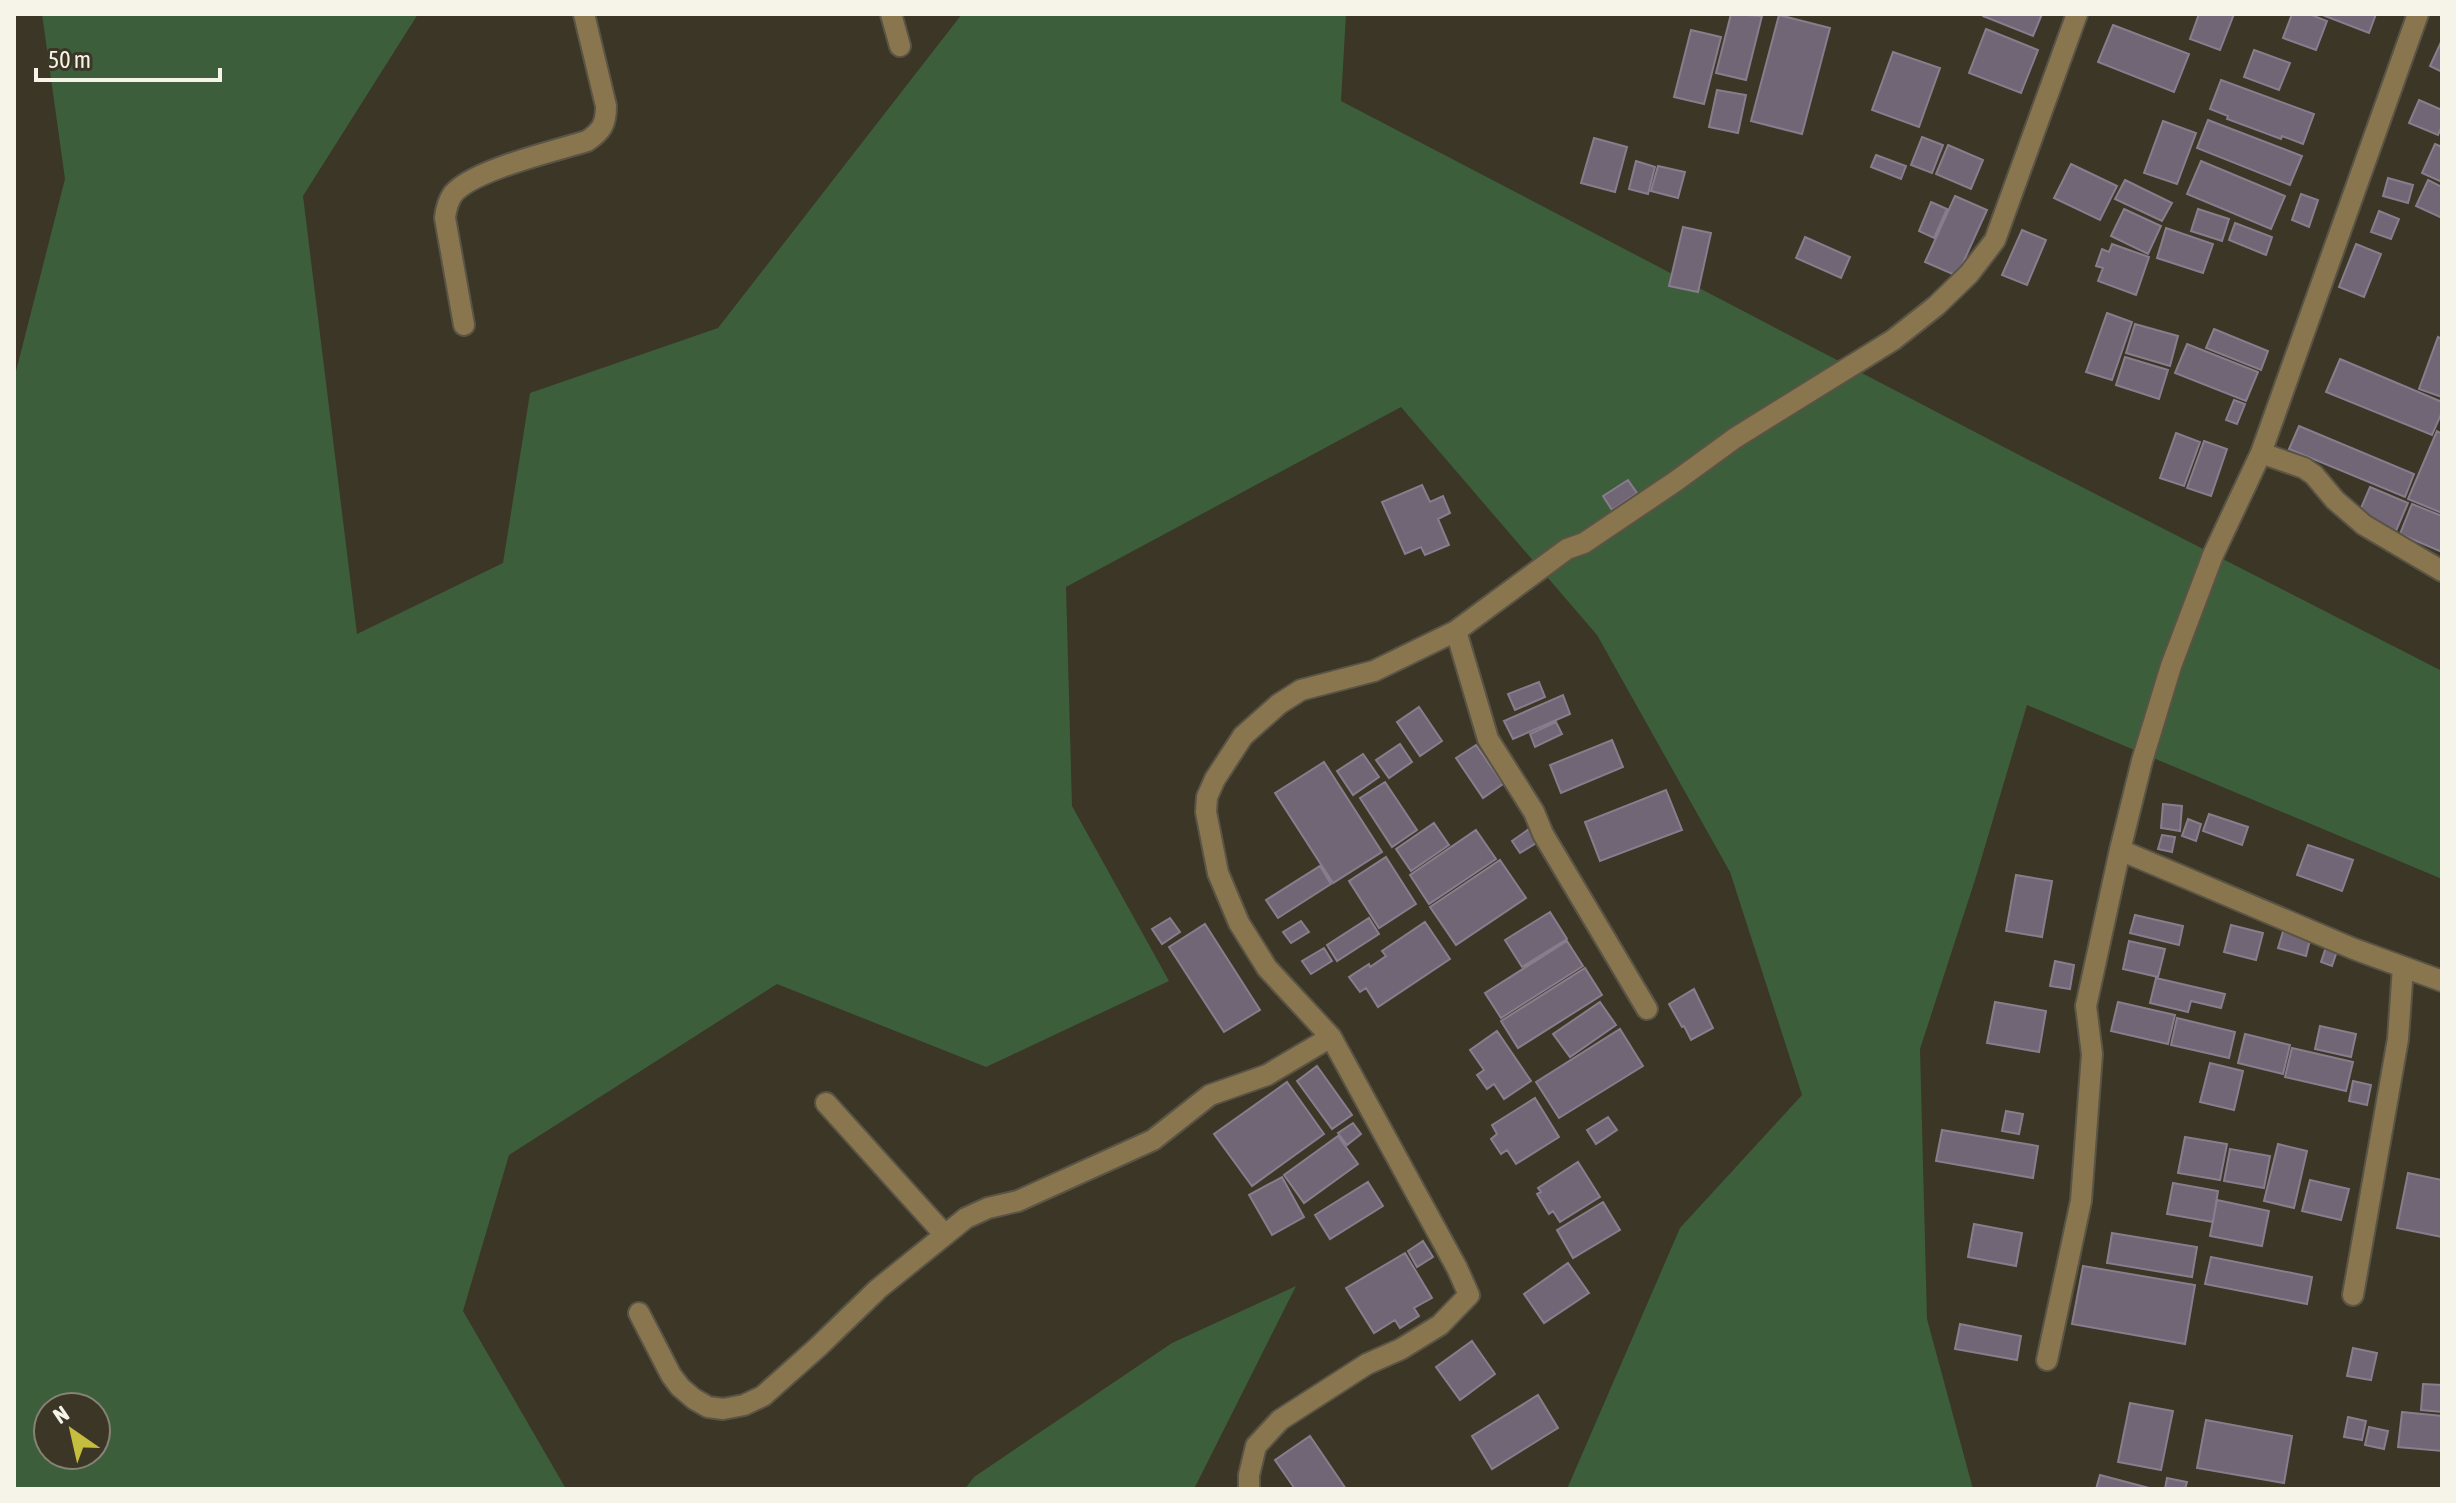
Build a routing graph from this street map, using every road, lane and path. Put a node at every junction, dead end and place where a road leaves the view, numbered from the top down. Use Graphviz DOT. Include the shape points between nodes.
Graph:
graph roads {
  1 [pos="584,14"];
  2 [pos="891,14"];
  3 [pos="2077,14"];
  4 [pos="2418,14"];
  5 [pos="900,46"];
  6 [pos="464,325"];
  7 [pos="2261,453"];
  8 [pos="2442,571"];
  9 [pos="1456,631"];
  10 [pos="2120,850"];
  11 [pos="2403,967"];
  12 [pos="2442,981"];
  13 [pos="1647,1009"];
  14 [pos="1331,1037"];
  15 [pos="826,1103"];
  16 [pos="945,1235"];
  17 [pos="2353,1295"];
  18 [pos="639,1313"];
  19 [pos="2047,1360"];
  20 [pos="1249,1489"];
  1 -- 6 [label="street" via="606,121 587,141 485,173 454,193 445,218"];
  2 -- 5 [label="street"];
  3 -- 9 [label="street" via="1995,240 1969,274 1893,340 1735,438 1608,528 1567,549"];
  4 -- 7 [label="street"];
  7 -- 8 [label="street" via="2304,468 2364,525"];
  7 -- 10 [label="street" via="2213,555 2171,666"];
  9 -- 13 [label="street" via="1488,739"];
  9 -- 14 [label="street" via="1374,671 1301,690 1279,704 1243,736 1207,797 1218,873 1239,923 1267,968"];
  10 -- 11 [label="street"];
  10 -- 19 [label="street" via="2086,1006 2092,1054 2081,1201"];
  11 -- 12 [label="street"];
  11 -- 17 [label="street" via="2398,1039"];
  14 -- 16 [label="street" via="1267,1075 1210,1095 1153,1140 1018,1201 966,1218"];
  14 -- 20 [label="street" via="1469,1295 1440,1325 1280,1420 1256,1446"];
  15 -- 16 [label="street"];
  16 -- 18 [label="street" via="763,1396 744,1405 708,1407 680,1387"];
}
